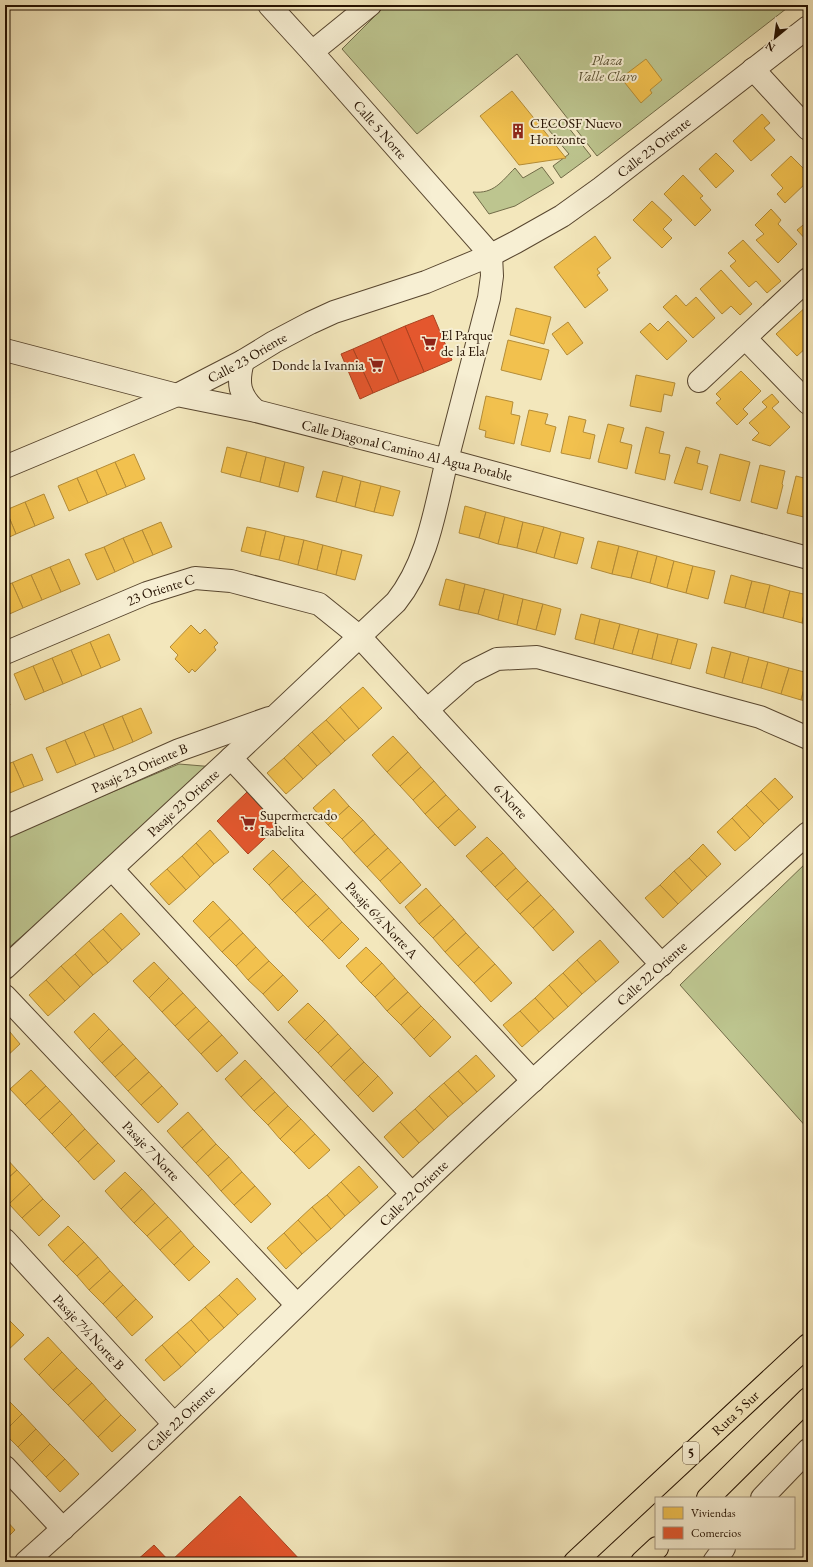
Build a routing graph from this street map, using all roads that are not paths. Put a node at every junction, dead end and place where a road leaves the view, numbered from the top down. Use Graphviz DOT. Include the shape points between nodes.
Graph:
graph roads {
  1 [pos="269,5"];
  2 [pos="370,5"];
  3 [pos="808,27"];
  4 [pos="312,52"];
  5 [pos="753,69"];
  6 [pos="808,130"];
  7 [pos="491,255"];
  8 [pos="808,279"];
  9 [pos="745,338"];
  10 [pos="5,350"];
  11 [pos="243,361"];
  12 [pos="699,381"];
  13 [pos="177,394"];
  14 [pos="808,403"];
  15 [pos="256,412"];
  16 [pos="448,460"];
  17 [pos="5,467"];
  18 [pos="808,558"];
  19 [pos="360,637"];
  20 [pos="5,653"];
  21 [pos="427,710"];
  22 [pos="276,715"];
  23 [pos="808,738"];
  24 [pos="231,758"];
  25 [pos="5,827"];
  26 [pos="808,833"];
  27 [pos="112,869"];
  28 [pos="662,965"];
  29 [pos="5,968"];
  30 [pos="5,996"];
  31 [pos="533,1081"];
  32 [pos="412,1194"];
  33 [pos="5,1240"];
  34 [pos="297,1305"];
  35 [pos="808,1345"];
  36 [pos="808,1399"];
  37 [pos="174,1424"];
  38 [pos="808,1450"];
  39 [pos="5,1467"];
  40 [pos="709,1497"];
  41 [pos="763,1497"];
  42 [pos="63,1529"];
  43 [pos="656,1549"];
  44 [pos="723,1549"];
  45 [pos="26,1562"];
  46 [pos="575,1562"];
  47 [pos="642,1562"];
  48 [pos="714,1562"];
  1 -- 4 [label="street, Calle 5 Norte"];
  2 -- 4 [label="street"];
  3 -- 5 [label="street, Calle 23 Oriente"];
  4 -- 7 [label="street, Calle 5 Norte"];
  5 -- 6 [label="street"];
  5 -- 7 [label="street, Calle 23 Oriente" via="562,216"];
  7 -- 11 [label="street, Calle 23 Oriente" via="426,282 334,312 274,342"];
  7 -- 16 [label="street" via="489,298"];
  8 -- 9 [label="street"];
  9 -- 12 [label="street"];
  9 -- 14 [label="street"];
  10 -- 13 [label="street, Calle Diagonal Camino Al Agua Potable"];
  11 -- 13 [label="street, Calle 23 Oriente"];
  11 -- 15 [label="street" via="240,388"];
  13 -- 15 [label="street, Calle Diagonal Camino Al Agua Potable"];
  13 -- 17 [label="street, Calle 23 Oriente"];
  15 -- 16 [label="street, Calle Diagonal Camino Al Agua Potable"];
  16 -- 18 [label="street, Calle Diagonal Camino Al Agua Potable"];
  16 -- 19 [label="street" via="418,567 396,602"];
  19 -- 20 [label="street, 23 Oriente C" via="319,604 231,581 195,578 147,593"];
  19 -- 21 [label="street, 6 Norte"];
  19 -- 22 [label="street, Pasaje 23 Oriente"];
  21 -- 23 [label="street" via="469,673 497,659 537,657 760,717"];
  21 -- 28 [label="street, 6 Norte"];
  22 -- 24 [label="street, Pasaje 23 Oriente"];
  22 -- 25 [label="street, Pasaje 23 Oriente B" via="179,750"];
  24 -- 27 [label="street, Pasaje 23 Oriente"];
  24 -- 31 [label="street, Pasaje 6½ Norte A"];
  26 -- 28 [label="street, Calle 22 Oriente"];
  27 -- 29 [label="street, Pasaje 23 Oriente"];
  27 -- 32 [label="street"];
  28 -- 31 [label="street, Calle 22 Oriente"];
  30 -- 34 [label="street, Pasaje 7 Norte"];
  31 -- 32 [label="street, Calle 22 Oriente"];
  32 -- 34 [label="street, Calle 22 Oriente"];
  33 -- 37 [label="street, Pasaje 7½ Norte B"];
  34 -- 37 [label="street, Calle 22 Oriente"];
  35 -- 46 [label="highway, Ruta 5 Sur / 5"];
  36 -- 40 [label="highway"];
  37 -- 42 [label="street, Calle 22 Oriente"];
  38 -- 41 [label="street"];
  39 -- 42 [label="street"];
  42 -- 45 [label="street, Calle 22 Oriente"];
  43 -- 47 [label="highway"];
  44 -- 48 [label="street"];
}
